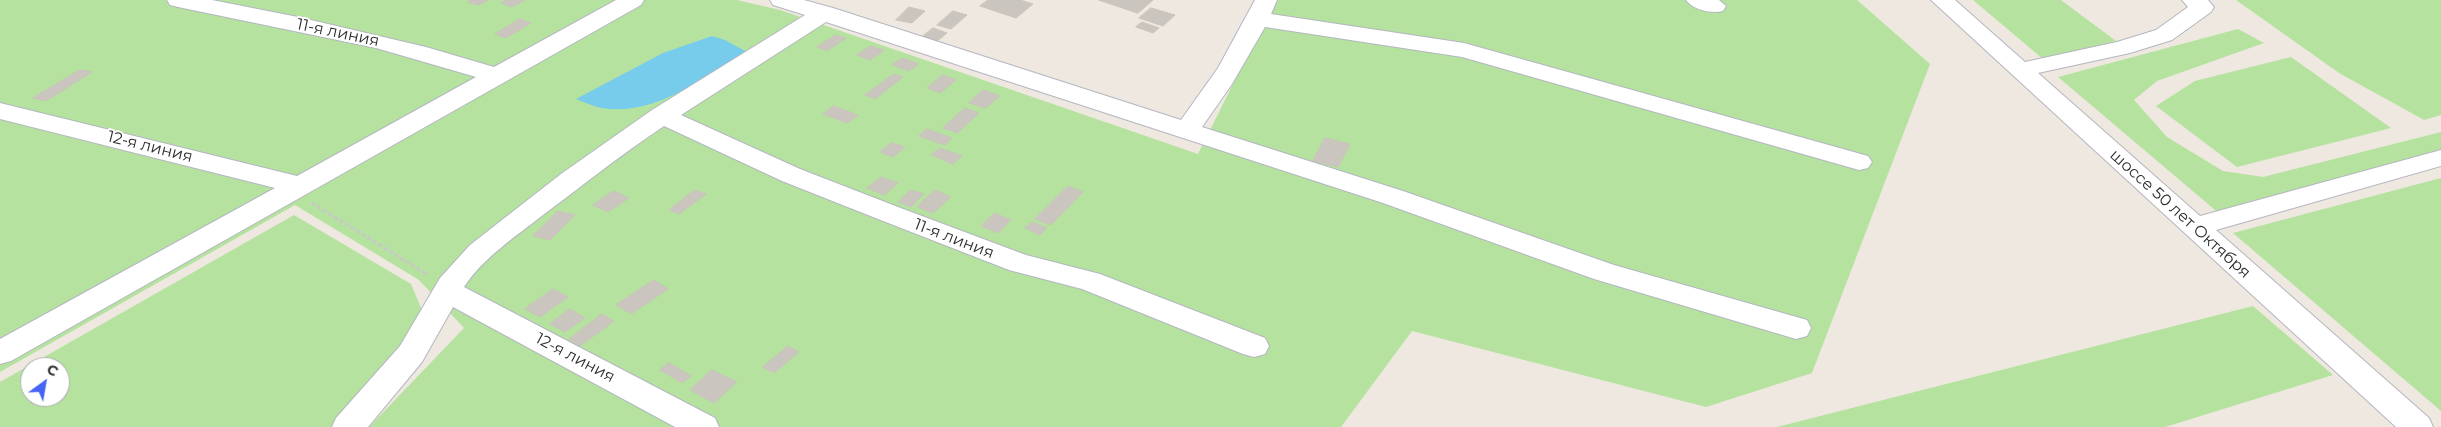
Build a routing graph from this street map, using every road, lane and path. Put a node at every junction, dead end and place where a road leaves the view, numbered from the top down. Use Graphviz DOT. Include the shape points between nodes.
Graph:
graph roads {
  1 [pos="178,0"];
  2 [pos="633,0"];
  3 [pos="781,0"];
  4 [pos="1942,0"];
  5 [pos="2193,0"];
  6 [pos="1262,9"];
  7 [pos="825,14"];
  8 [pos="2020,70"];
  9 [pos="496,76"];
  10 [pos="0,111"];
  11 [pos="661,115"];
  12 [pos="1186,130"];
  13 [pos="2441,158"];
  14 [pos="1859,162"];
  15 [pos="295,188"];
  16 [pos="2194,227"];
  17 [pos="448,288"];
  18 [pos="1796,328"];
  19 [pos="1254,346"];
  20 [pos="0,353"];
  21 [pos="348,427"];
  22 [pos="704,427"];
  23 [pos="2417,427"];
  1 -- 9 [label="street, 11-я линия" via="356,36 433,55"];
  2 -- 9 [label="street"];
  3 -- 7 [label="street"];
  4 -- 8 [label="street, шоссе 50 лет Октября"];
  5 -- 8 [label="street" via="2203,7 2164,35 2122,48"];
  6 -- 12 [label="street" via="1249,38 1214,94"];
  6 -- 14 [label="street" via="1464,50"];
  7 -- 11 [label="street"];
  7 -- 12 [label="street"];
  8 -- 16 [label="street, шоссе 50 лет Октября"];
  9 -- 15 [label="street"];
  10 -- 15 [label="street, 12-я линия"];
  11 -- 17 [label="street" via="566,182 462,268"];
  11 -- 19 [label="street, 11-я линия" via="791,175 888,214 1019,263 1090,281"];
  12 -- 18 [label="street" via="1393,197 1604,272"];
  13 -- 16 [label="street"];
  15 -- 17 [label="path"];
  15 -- 20 [label="street"];
  16 -- 23 [label="street, шоссе 50 лет Октября"];
  17 -- 21 [label="street" via="419,342"];
  17 -- 22 [label="street, 12-я линия" via="452,294"];
}
